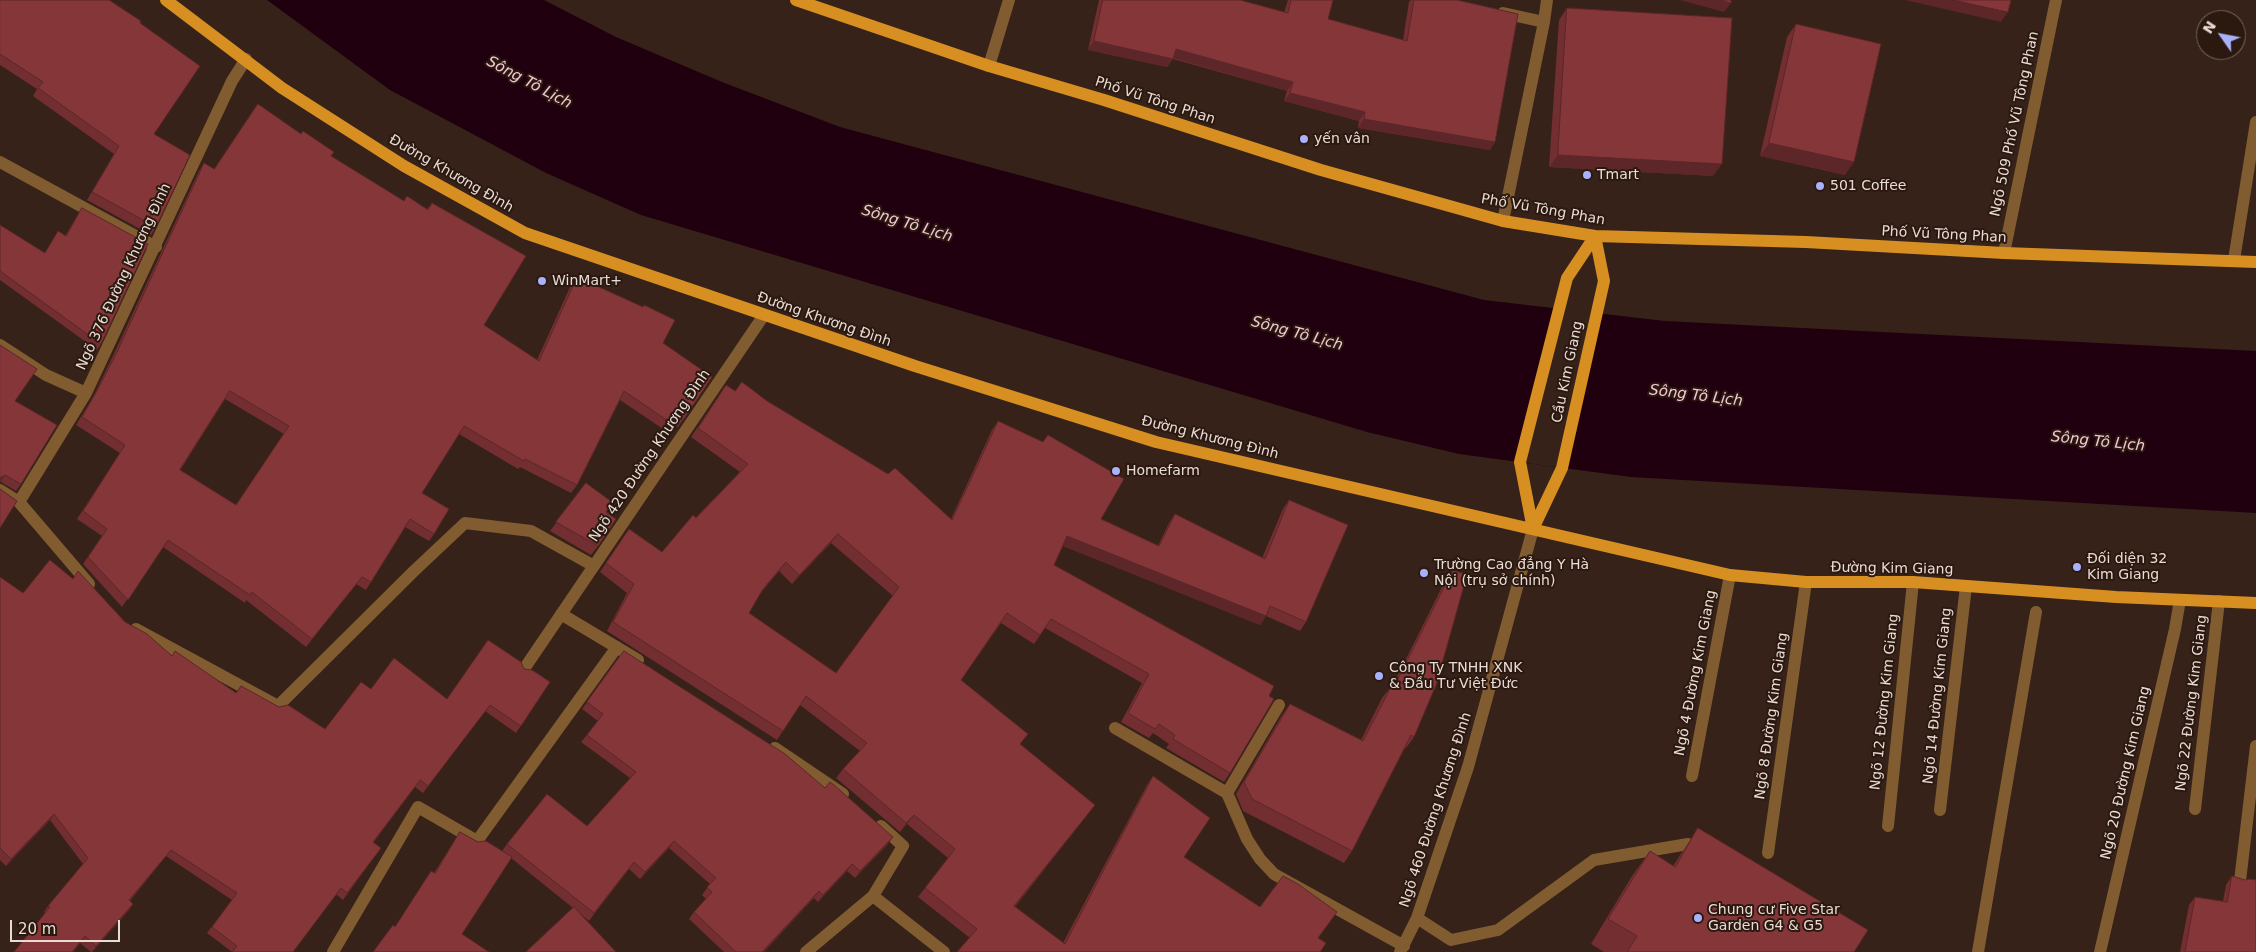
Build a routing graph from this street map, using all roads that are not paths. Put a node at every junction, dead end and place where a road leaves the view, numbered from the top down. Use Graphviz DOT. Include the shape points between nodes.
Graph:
graph roads {
  1 [pos="166,0"];
  2 [pos="796,0"];
  3 [pos="1009,0"];
  4 [pos="1547,0"];
  5 [pos="2056,0"];
  6 [pos="1487,9"];
  7 [pos="1544,22"];
  8 [pos="246,59"];
  9 [pos="989,66"];
  10 [pos="2256,122"];
  11 [pos="0,162"];
  12 [pos="1503,221"];
  13 [pos="1595,236"];
  14 [pos="156,247"];
  15 [pos="2004,254"];
  16 [pos="2234,260"];
  17 [pos="2256,262"];
  18 [pos="764,315"];
  19 [pos="0,345"];
  20 [pos="86,393"];
  21 [pos="0,490"];
  22 [pos="19,502"];
  23 [pos="1532,529"];
  24 [pos="594,566"];
  25 [pos="1730,575"];
  26 [pos="1806,582"];
  27 [pos="1913,582"];
  28 [pos="1966,586"];
  29 [pos="100,596"];
  30 [pos="2180,600"];
  31 [pos="2219,601"];
  32 [pos="2256,603"];
  33 [pos="2036,612"];
  34 [pos="561,614"];
  35 [pos="126,624"];
  36 [pos="617,647"];
  37 [pos="651,668"];
  38 [pos="524,669"];
  39 [pos="1279,705"];
  40 [pos="1115,728"];
  41 [pos="768,743"];
  42 [pos="2256,746"];
  43 [pos="1692,776"];
  44 [pos="1228,793"];
  45 [pos="855,804"];
  46 [pos="2195,808"];
  47 [pos="1940,810"];
  48 [pos="869,816"];
  49 [pos="1888,826"];
  50 [pos="1768,854"];
  51 [pos="1713,859"];
  52 [pos="2240,881"];
  53 [pos="873,896"];
  54 [pos="1416,918"];
  55 [pos="1402,949"];
  56 [pos="333,952"];
  57 [pos="806,952"];
  58 [pos="944,952"];
  59 [pos="1978,952"];
  60 [pos="2100,952"];
  1 -- 8 [label="main road, Đường Khương Đình"];
  2 -- 9 [label="main road, Phố Vũ Tông Phan"];
  3 -- 9 [label="street"];
  4 -- 7 [label="street"];
  5 -- 15 [label="street, Ngõ 509 Phố Vũ Tông Phan"];
  6 -- 7 [label="street"];
  7 -- 12 [label="street"];
  8 -- 14 [label="street, Ngõ 376 Đường Khương Đình" via="232,81"];
  8 -- 18 [label="main road, Đường Khương Đình" via="282,88 404,166 525,233"];
  9 -- 12 [label="main road, Phố Vũ Tông Phan" via="1321,170"];
  10 -- 16 [label="street"];
  11 -- 14 [label="street"];
  12 -- 13 [label="main road, Phố Vũ Tông Phan"];
  13 -- 15 [label="main road, Phố Vũ Tông Phan" via="1806,242"];
  13 -- 23 [label="main road, Cầu Kim Giang" via="1604,281 1562,468"];
  13 -- 23 [label="main road, Cầu Kim Giang" via="1567,278 1520,462"];
  14 -- 20 [label="street, Ngõ 376 Đường Khương Đình"];
  15 -- 16 [label="main road, Phố Vũ Tông Phan"];
  16 -- 17 [label="main road, Phố Vũ Tông Phan"];
  18 -- 23 [label="main road, Đường Khương Đình" via="1156,442"];
  18 -- 24 [label="street, Ngõ 420 Đường Khương Đình"];
  19 -- 20 [label="street" via="46,375"];
  20 -- 22 [label="street, Ngõ 376 Đường Khương Đình"];
  21 -- 22 [label="street"];
  22 -- 29 [label="street"];
  23 -- 25 [label="main road, Đường Kim Giang"];
  23 -- 54 [label="street, Ngõ 460 Đường Khương Đình" via="1468,767"];
  24 -- 34 [label="street, Ngõ 420 Đường Khương Đình"];
  24 -- 35 [label="street" via="531,531 466,523 278,706"];
  25 -- 26 [label="main road, Đường Kim Giang"];
  25 -- 43 [label="street, Ngõ 4 Đường Kim Giang"];
  26 -- 27 [label="main road, Đường Kim Giang"];
  26 -- 50 [label="street, Ngõ 8 Đường Kim Giang"];
  27 -- 28 [label="main road, Đường Kim Giang"];
  27 -- 49 [label="street, Ngõ 12 Đường Kim Giang"];
  28 -- 30 [label="main road, Đường Kim Giang"];
  28 -- 47 [label="street, Ngõ 14 Đường Kim Giang"];
  30 -- 31 [label="main road, Đường Kim Giang"];
  30 -- 60 [label="street, Ngõ 20 Đường Kim Giang"];
  31 -- 32 [label="main road, Đường Kim Giang"];
  31 -- 46 [label="street, Ngõ 22 Đường Kim Giang"];
  33 -- 59 [label="street"];
  34 -- 36 [label="street"];
  34 -- 38 [label="street, Ngõ 420 Đường Khương Đình"];
  36 -- 37 [label="street"];
  36 -- 56 [label="street" via="478,841 418,807"];
  39 -- 44 [label="street"];
  40 -- 44 [label="street"];
  41 -- 45 [label="street" via="834,786"];
  42 -- 52 [label="street"];
  44 -- 55 [label="street" via="1247,840 1274,874"];
  48 -- 53 [label="street" via="903,846"];
  51 -- 54 [label="street" via="1688,844 1594,860 1498,930 1451,940"];
  53 -- 57 [label="street"];
  53 -- 58 [label="street"];
  54 -- 55 [label="street, Ngõ 460 Đường Khương Đình"];
}
